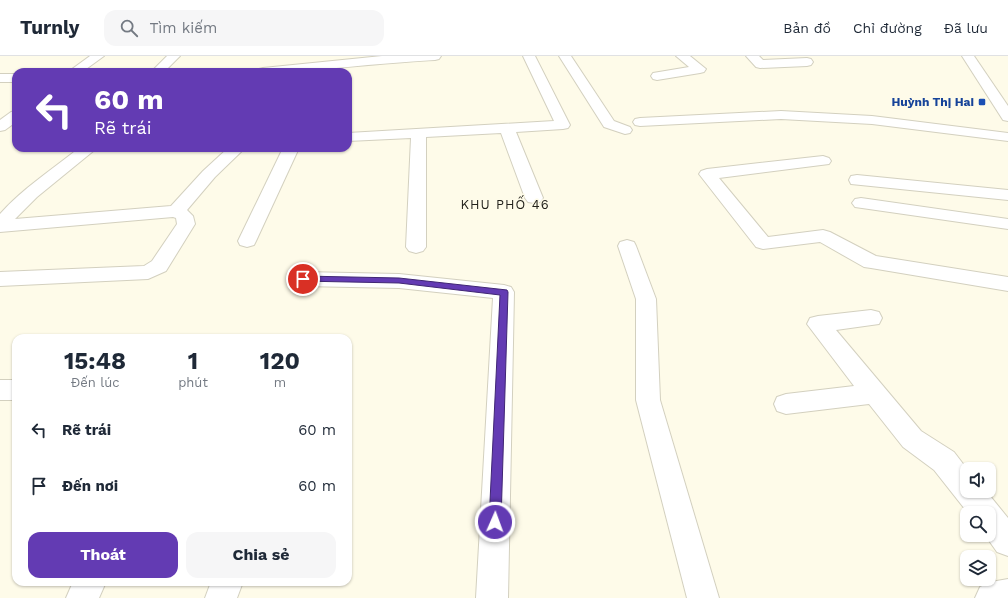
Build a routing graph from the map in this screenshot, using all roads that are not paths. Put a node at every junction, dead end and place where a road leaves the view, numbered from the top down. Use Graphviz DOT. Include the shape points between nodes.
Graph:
graph roads {
  1 [pos="98,56"];
  2 [pos="174,56"];
  3 [pos="436,56"];
  4 [pos="529,56"];
  5 [pos="565,56"];
  6 [pos="682,56"];
  7 [pos="752,56"];
  8 [pos="968,56"];
  9 [pos="358,59"];
  10 [pos="807,62"];
  11 [pos="80,68"];
  12 [pos="161,68"];
  13 [pos="318,68"];
  14 [pos="657,76"];
  15 [pos="9,78"];
  16 [pos="0,85"];
  17 [pos="1008,117"];
  18 [pos="12,118"];
  19 [pos="640,122"];
  20 [pos="0,127"];
  21 [pos="507,129"];
  22 [pos="625,130"];
  23 [pos="420,134"];
  24 [pos="352,137"];
  25 [pos="1008,137"];
  26 [pos="83,152"];
  27 [pos="233,152"];
  28 [pos="289,152"];
  29 [pos="823,161"];
  30 [pos="857,180"];
  31 [pos="1008,195"];
  32 [pos="534,198"];
  33 [pos="862,203"];
  34 [pos="176,211"];
  35 [pos="1008,224"];
  36 [pos="0,225"];
  37 [pos="247,241"];
  38 [pos="627,246"];
  39 [pos="416,247"];
  40 [pos="0,279"];
  41 [pos="303,279"];
  42 [pos="1008,284"];
  43 [pos="871,318"];
  44 [pos="0,390"];
  45 [pos="12,390"];
  46 [pos="875,394"];
  47 [pos="786,404"];
  48 [pos="960,481"];
  49 [pos="974,498"];
  50 [pos="980,506"];
  51 [pos="996,526"];
  52 [pos="1008,541"];
  53 [pos="88,586"];
  54 [pos="226,586"];
  55 [pos="1008,595"];
  56 [pos="82,598"];
  57 [pos="221,598"];
  58 [pos="492,598"];
  59 [pos="703,598"];
  60 [pos="991,598"];
  1 -- 11 [label="street"];
  2 -- 12 [label="street"];
  3 -- 9 [label="street"];
  4 -- 21 [label="street" via="563,125"];
  5 -- 22 [label="street" via="609,124"];
  6 -- 14 [label="street" via="700,69"];
  7 -- 10 [label="street" via="760,64"];
  8 -- 17 [label="street"];
  9 -- 13 [label="street"];
  15 -- 16 [label="street"];
  18 -- 20 [label="street"];
  19 -- 25 [label="street" via="781,115 872,120"];
  21 -- 23 [label="street"];
  21 -- 32 [label="street"];
  23 -- 24 [label="street"];
  23 -- 39 [label="street"];
  26 -- 36 [label="street" via="12,210"];
  27 -- 34 [label="street" via="208,174"];
  28 -- 37 [label="street"];
  29 -- 42 [label="street" via="707,174 763,243 823,236 871,262"];
  30 -- 31 [label="street"];
  33 -- 35 [label="street"];
  34 -- 36 [label="street"];
  34 -- 40 [label="street" via="184,216 186,224 159,266 148,272"];
  38 -- 59 [label="street" via="646,299 648,400"];
  41 -- 58 [label="street" via="399,281 504,292"];
  43 -- 46 [label="street" via="818,324"];
  44 -- 45 [label="street"];
  46 -- 47 [label="street"];
  46 -- 48 [label="street" via="912,439 944,461"];
  49 -- 50 [label="street"];
  51 -- 52 [label="street"];
  53 -- 56 [label="street"];
  54 -- 57 [label="street"];
  55 -- 60 [label="street"];
}
